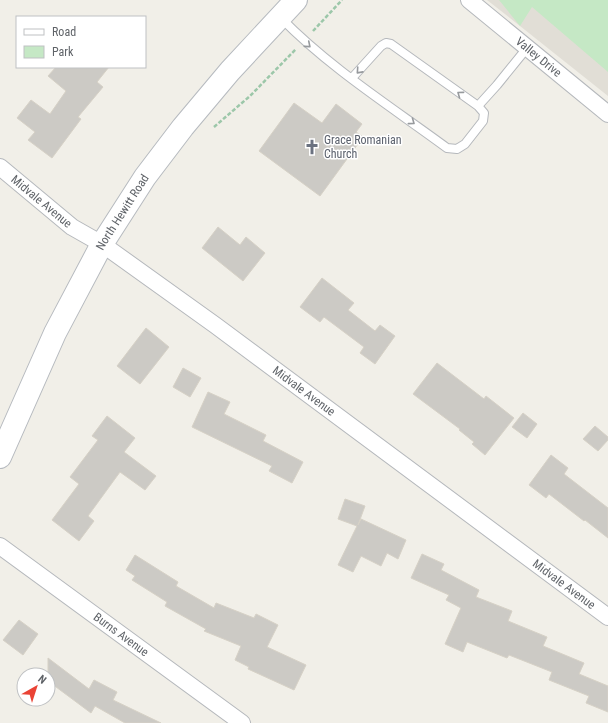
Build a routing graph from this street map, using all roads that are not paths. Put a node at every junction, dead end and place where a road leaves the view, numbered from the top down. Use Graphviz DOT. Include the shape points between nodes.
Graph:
graph roads {
  1 [pos="296,0"];
  2 [pos="469,0"];
  3 [pos="280,18"];
  4 [pos="527,48"];
  5 [pos="352,78"];
  6 [pos="478,106"];
  7 [pos="608,114"];
  8 [pos="0,167"];
  9 [pos="102,244"];
  10 [pos="0,457"];
  11 [pos="0,546"];
  12 [pos="608,617"];
  13 [pos="242,723"];
  1 -- 3 [label="main road, North Hewitt Road"];
  2 -- 4 [label="street, Valley Drive"];
  3 -- 5 [label="lane, one-way" via="304,41"];
  3 -- 9 [label="main road, North Hewitt Road" via="230,71 183,127 145,178"];
  4 -- 6 [label="lane"];
  4 -- 7 [label="street, Valley Drive"];
  6 -- 5 [label="lane, one-way" via="391,44 381,46"];
  5 -- 6 [label="lane, one-way" via="447,148 457,149 465,144 483,121 484,113"];
  8 -- 9 [label="street, Midvale Avenue" via="72,227"];
  9 -- 10 [label="main road, North Hewitt Road" via="54,333"];
  9 -- 12 [label="street, Midvale Avenue" via="216,325"];
  11 -- 13 [label="street, Burns Avenue"];
}
